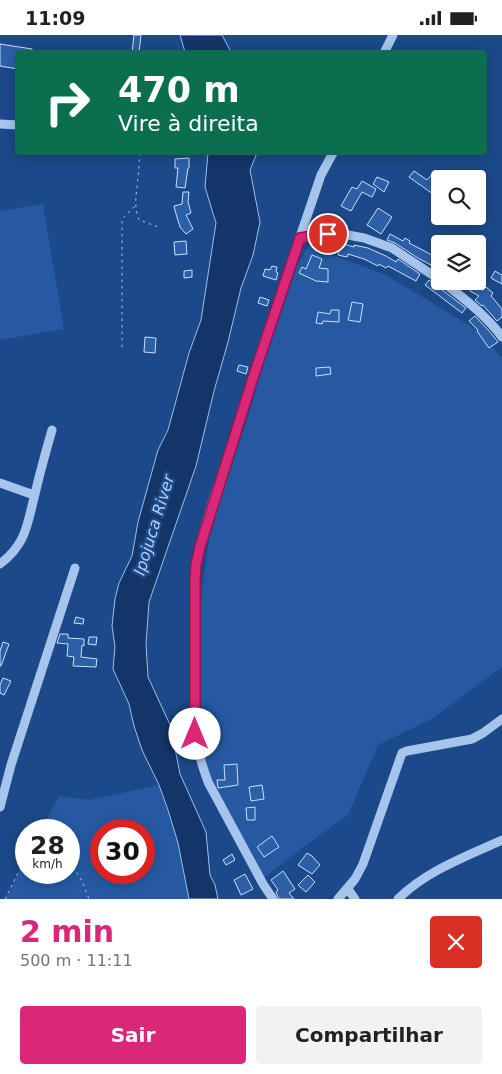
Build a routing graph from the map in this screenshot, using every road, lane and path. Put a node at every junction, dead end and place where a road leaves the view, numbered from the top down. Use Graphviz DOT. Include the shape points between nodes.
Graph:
graph roads {
  1 [pos="393,35"];
  2 [pos="386,50"];
  3 [pos="0,124"];
  4 [pos="15,125"];
  5 [pos="140,155"];
  6 [pos="332,155"];
  7 [pos="135,206"];
  8 [pos="161,228"];
  9 [pos="300,238"];
  10 [pos="431,274"];
  11 [pos="454,290"];
  12 [pos="502,337"];
  13 [pos="122,347"];
  14 [pos="52,430"];
  15 [pos="0,483"];
  16 [pos="34,495"];
  17 [pos="0,564"];
  18 [pos="75,568"];
  19 [pos="502,719"];
  20 [pos="1,803"];
  21 [pos="502,840"];
  22 [pos="80,878"];
  23 [pos="15,879"];
  24 [pos="348,889"];
  25 [pos="5,899"];
  26 [pos="88,899"];
  27 [pos="273,899"];
  28 [pos="338,899"];
  29 [pos="356,899"];
  30 [pos="398,899"];
  1 -- 2 [label="street"];
  3 -- 4 [label="street"];
  5 -- 7 [label="path"];
  6 -- 9 [label="street" via="321,175"];
  7 -- 8 [label="path" via="139,220"];
  7 -- 13 [label="path" via="122,219"];
  9 -- 10 [label="street" via="328,234 364,238 392,248"];
  9 -- 27 [label="street" via="205,528 195,582 195,734 198,751 208,782"];
  11 -- 12 [label="street"];
  14 -- 16 [label="street"];
  15 -- 16 [label="street"];
  16 -- 17 [label="street" via="24,534 11,555"];
  18 -- 20 [label="street" via="10,765"];
  19 -- 24 [label="street" via="472,739 402,753 363,864"];
  21 -- 30 [label="street" via="436,872"];
  22 -- 26 [label="path"];
  23 -- 25 [label="path"];
  24 -- 28 [label="street"];
  24 -- 29 [label="street"];
}
